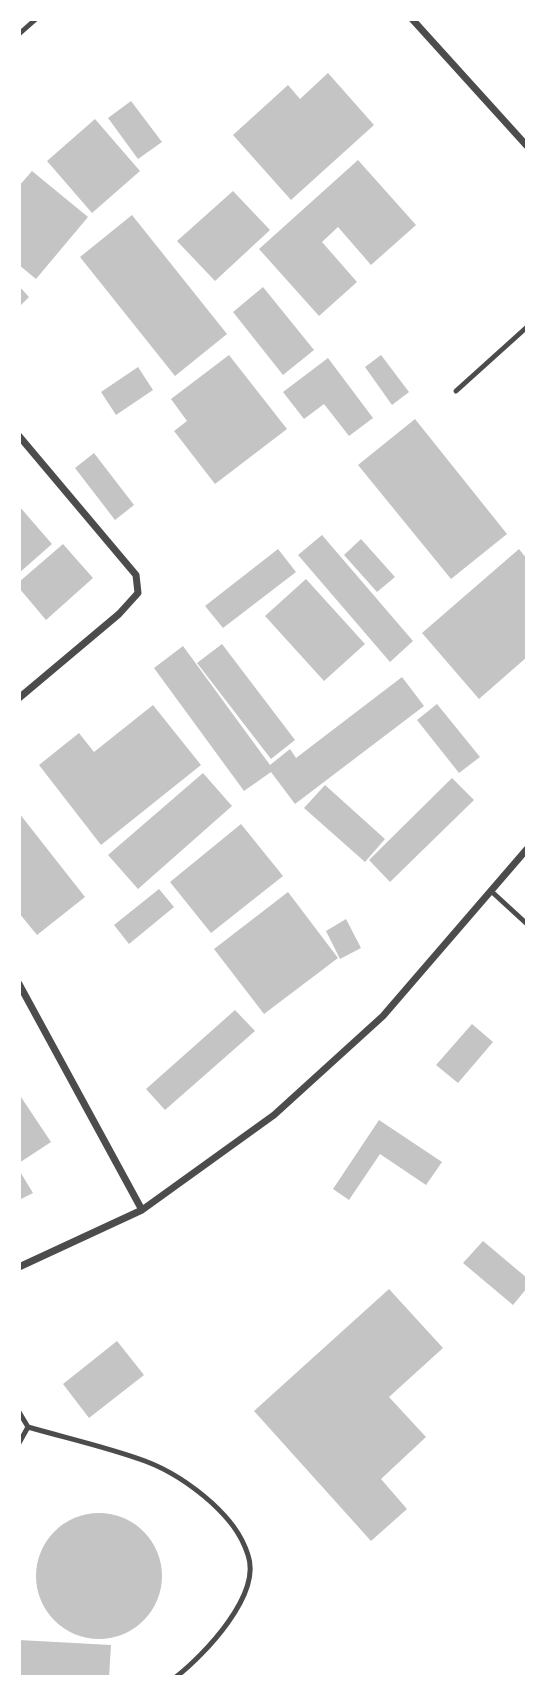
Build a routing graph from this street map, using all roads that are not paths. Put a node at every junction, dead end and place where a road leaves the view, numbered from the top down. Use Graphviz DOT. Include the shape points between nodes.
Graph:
graph roads {
  1 [pos="36,19"];
  2 [pos="412,19"];
  3 [pos="19,34"];
  4 [pos="527,146"];
  5 [pos="527,327"];
  6 [pos="456,391"];
  7 [pos="19,436"];
  8 [pos="19,698"];
  9 [pos="527,849"];
  10 [pos="491,891"];
  11 [pos="527,924"];
  12 [pos="19,984"];
  13 [pos="142,1210"];
  14 [pos="19,1267"];
  15 [pos="19,1412"];
  16 [pos="28,1427"];
  17 [pos="19,1443"];
  18 [pos="176,1677"];
  1 -- 3 [label="lane"];
  2 -- 4 [label="street"];
  5 -- 6 [label="lane"];
  7 -- 8 [label="street" via="136,575 138,593 120,614"];
  9 -- 10 [label="street"];
  10 -- 11 [label="lane"];
  10 -- 13 [label="street" via="383,1016 275,1115"];
  12 -- 13 [label="street"];
  13 -- 14 [label="street"];
  15 -- 16 [label="lane"];
  16 -- 17 [label="lane"];
  16 -- 18 [label="lane" via="147,1462 196,1488 232,1521 250,1557 247,1581 231,1622"];
}
